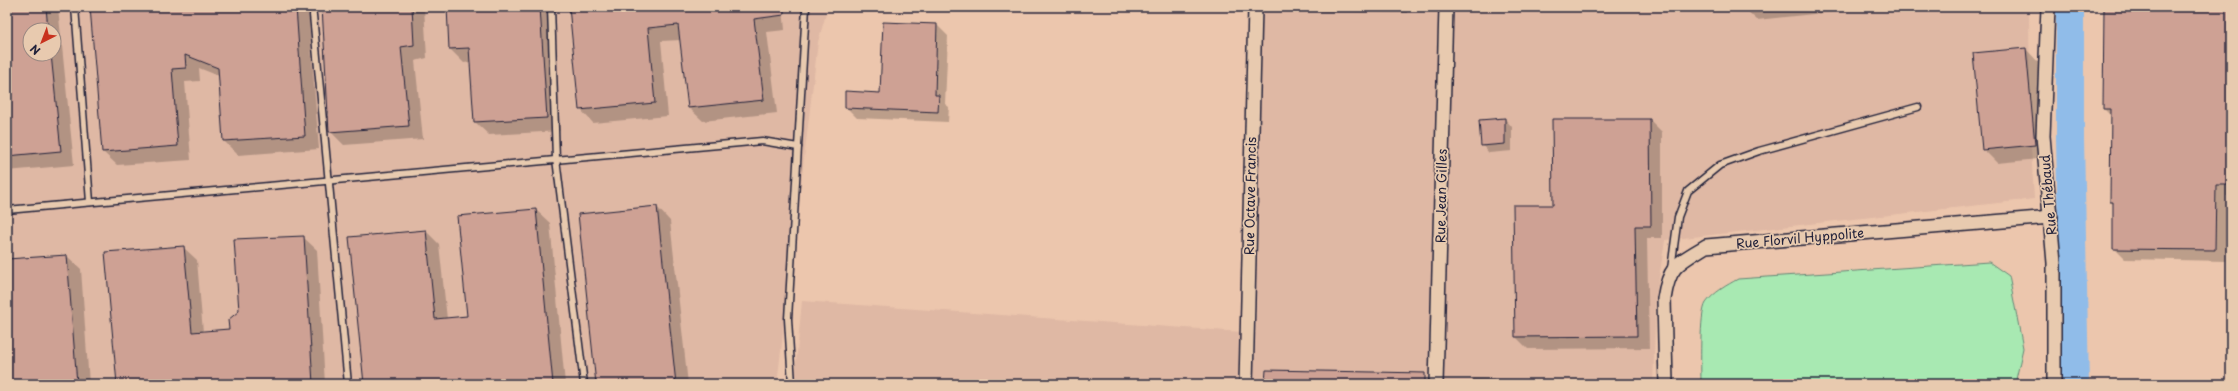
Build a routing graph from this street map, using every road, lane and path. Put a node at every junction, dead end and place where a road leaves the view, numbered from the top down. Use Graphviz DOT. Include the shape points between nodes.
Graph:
graph roads {
  1 [pos="75,7"];
  2 [pos="551,7"];
  3 [pos="806,7"];
  4 [pos="1255,7"];
  5 [pos="1446,7"];
  6 [pos="2048,7"];
  7 [pos="313,15"];
  8 [pos="1918,108"];
  9 [pos="798,147"];
  10 [pos="556,159"];
  11 [pos="328,180"];
  12 [pos="90,202"];
  13 [pos="7,210"];
  14 [pos="2051,217"];
  15 [pos="1671,270"];
  16 [pos="348,384"];
  17 [pos="584,384"];
  18 [pos="792,384"];
  19 [pos="1246,384"];
  20 [pos="1436,384"];
  21 [pos="1666,384"];
  22 [pos="2054,384"];
  1 -- 12 [label="lane"];
  2 -- 10 [label="lane"];
  3 -- 9 [label="lane"];
  4 -- 19 [label="street, Rue Octave Francis"];
  5 -- 20 [label="street, Rue Jean Gilles"];
  6 -- 14 [label="street, Rue Thébaud" via="2043,136"];
  7 -- 11 [label="lane"];
  8 -- 15 [label="lane" via="1759,151 1720,165 1688,190 1678,218"];
  9 -- 10 [label="lane" via="762,141"];
  9 -- 18 [label="lane" via="788,319"];
  10 -- 11 [label="lane"];
  10 -- 17 [label="lane"];
  11 -- 12 [label="lane"];
  11 -- 16 [label="lane"];
  12 -- 13 [label="lane"];
  14 -- 15 [label="street, Rue Florvil Hyppolite" via="1706,246"];
  14 -- 22 [label="street, Rue Thébaud" via="2054,263"];
  15 -- 21 [label="street" via="1664,299"];
}
